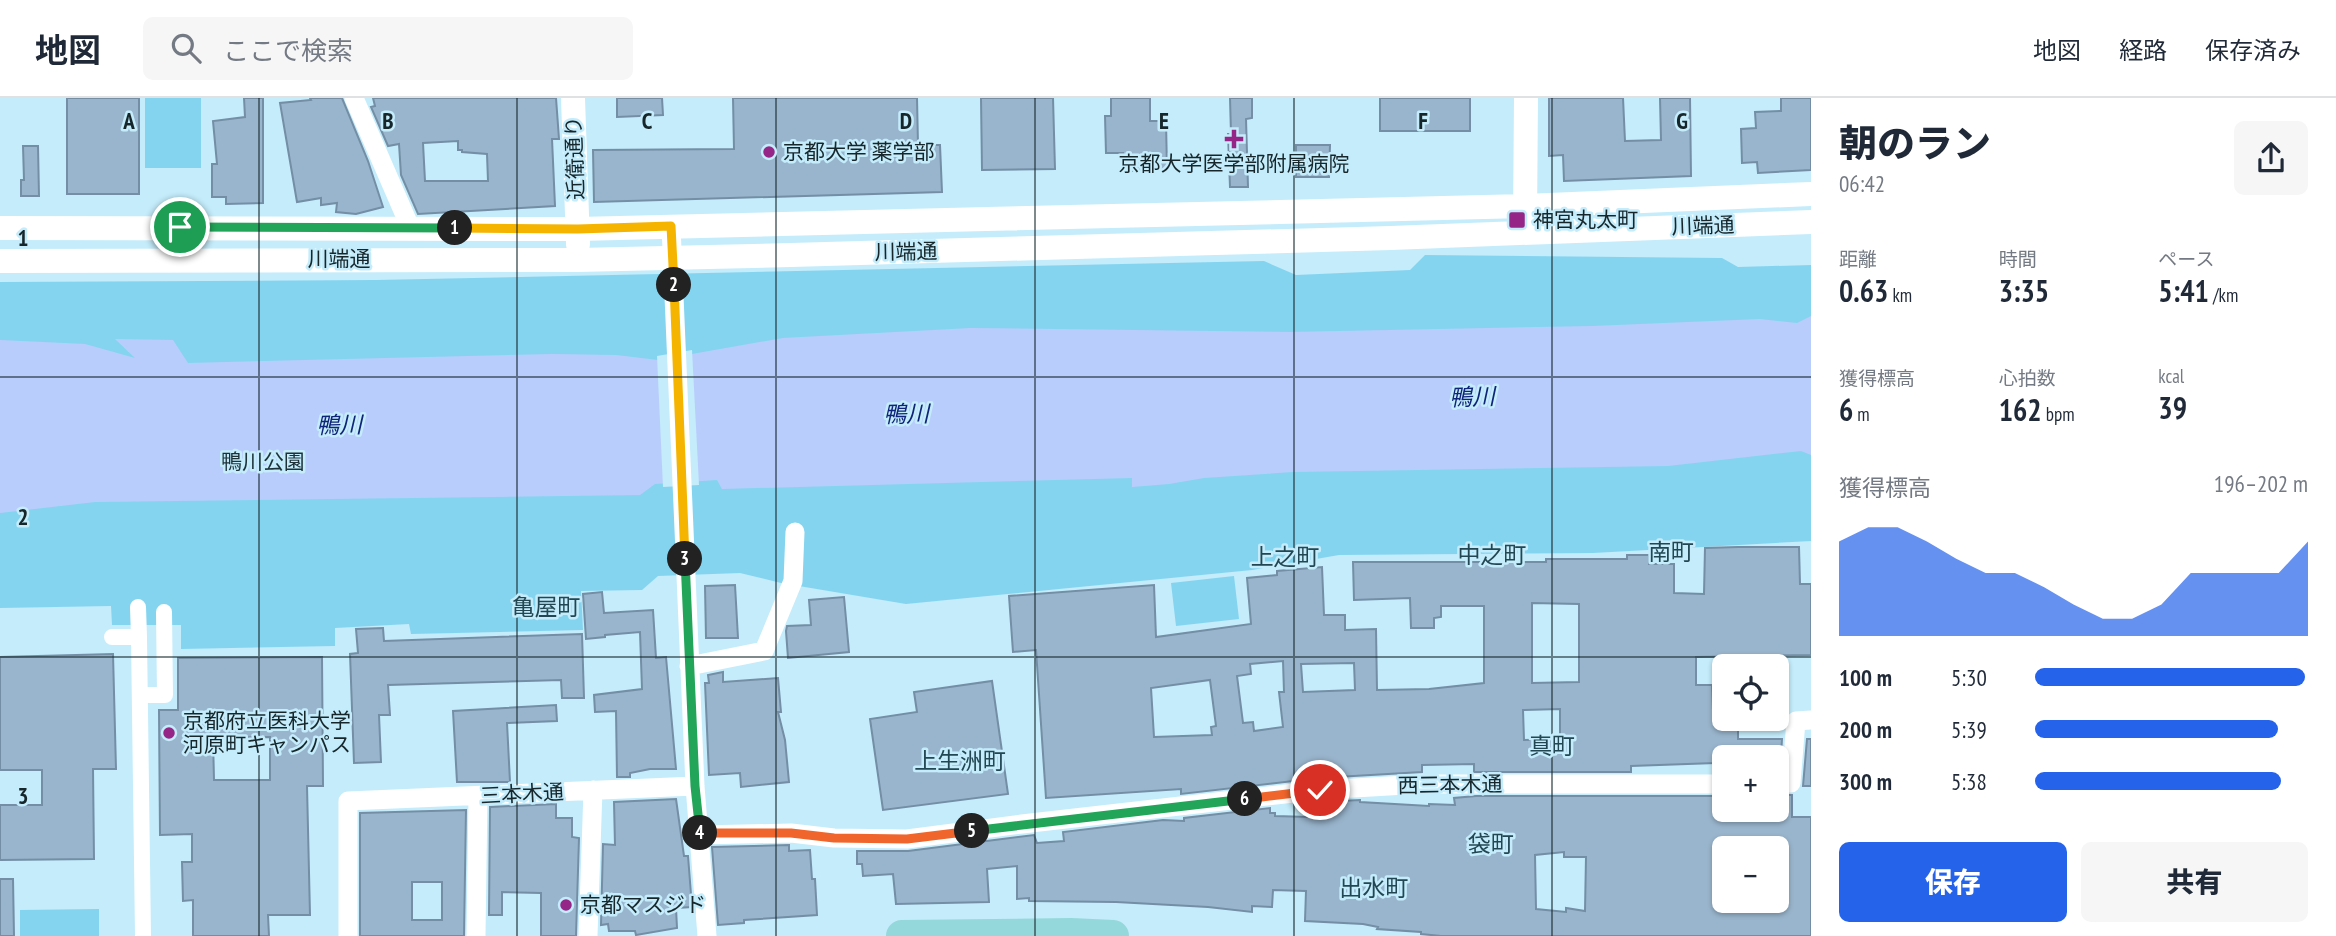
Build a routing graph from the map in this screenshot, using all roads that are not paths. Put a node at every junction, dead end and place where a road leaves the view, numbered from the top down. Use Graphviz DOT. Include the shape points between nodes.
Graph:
graph roads {
  1 [pos="354,98"];
  2 [pos="573,98"];
  3 [pos="1526,98"];
  4 [pos="1811,194"];
  5 [pos="1525,206"];
  6 [pos="1811,222"];
  7 [pos="671,226"];
  8 [pos="410,227"];
  9 [pos="0,228"];
  10 [pos="578,229"];
  11 [pos="1526,234"];
  12 [pos="579,260"];
  13 [pos="0,261"];
  14 [pos="673,269"];
  15 [pos="794,532"];
  16 [pos="138,607"];
  17 [pos="164,612"];
  18 [pos="112,637"];
  19 [pos="139,637"];
  20 [pos="689,666"];
  21 [pos="140,695"];
  22 [pos="1803,720"];
  23 [pos="1789,783"];
  24 [pos="1712,784"];
  25 [pos="695,786"];
  26 [pos="593,790"];
  27 [pos="478,796"];
  28 [pos="700,835"];
  29 [pos="143,936"];
  30 [pos="348,936"];
  31 [pos="476,936"];
  32 [pos="588,936"];
  33 [pos="707,936"];
  34 [pos="902,936"];
  35 [pos="1113,936"];
  1 -- 8 [label="street"];
  2 -- 10 [label="street, 近衛通り"];
  3 -- 5 [label="street"];
  4 -- 5 [label="street, 川端通"];
  5 -- 7 [label="street, 川端通"];
  5 -- 11 [label="street"];
  6 -- 11 [label="street, 川端通"];
  7 -- 10 [label="street, 川端通"];
  7 -- 14 [label="street"];
  8 -- 9 [label="street, 川端通"];
  8 -- 10 [label="street, 川端通"];
  10 -- 12 [label="street, 近衛通り"];
  11 -- 14 [label="street, 川端通" via="1096,248"];
  12 -- 13 [label="street, 川端通"];
  12 -- 14 [label="street, 川端通"];
  14 -- 20 [label="street"];
  15 -- 20 [label="street" via="793,581 764,651"];
  16 -- 19 [label="street"];
  17 -- 21 [label="street" via="165,695"];
  18 -- 19 [label="street"];
  19 -- 21 [label="street"];
  20 -- 25 [label="street"];
  21 -- 29 [label="street"];
  22 -- 23 [label="street"];
  24 -- 28 [label="street, 西三本木通" via="1423,784 1320,790 907,839 791,833"];
  25 -- 26 [label="street, 三本木通"];
  25 -- 28 [label="street"];
  26 -- 27 [label="street, 三本木通"];
  26 -- 32 [label="street"];
  27 -- 30 [label="street, 三本木通" via="348,801"];
  27 -- 31 [label="street"];
  28 -- 33 [label="street"];
  34 -- 35 [label="main road"];
}
